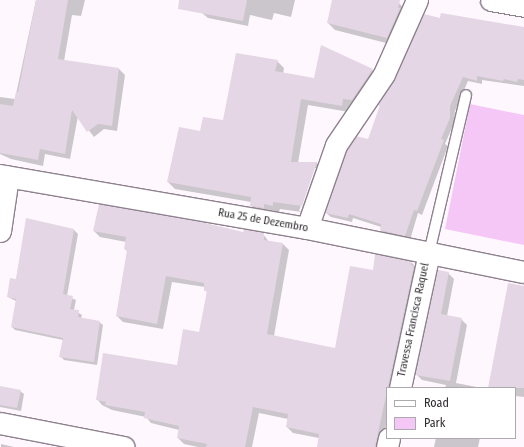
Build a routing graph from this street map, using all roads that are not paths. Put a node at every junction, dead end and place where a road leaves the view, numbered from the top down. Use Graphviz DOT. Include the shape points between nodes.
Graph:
graph roads {
  1 [pos="417,0"];
  2 [pos="491,0"];
  3 [pos="524,6"];
  4 [pos="466,95"];
  5 [pos="4,176"];
  6 [pos="306,228"];
  7 [pos="0,230"];
  8 [pos="429,253"];
  9 [pos="524,272"];
  10 [pos="400,387"];
  11 [pos="0,423"];
  12 [pos="124,447"];
  1 -- 6 [label="street" via="384,74 336,145"];
  2 -- 3 [label="street"];
  4 -- 8 [label="lane"];
  5 -- 6 [label="street, Rua 25 de Dezembro"];
  5 -- 7 [label="street"];
  6 -- 8 [label="street, Rua 25 de Dezembro"];
  8 -- 9 [label="street, Rua 25 de Dezembro"];
  8 -- 10 [label="street, Travessa Francisca Raquel"];
  11 -- 12 [label="street"];
}
